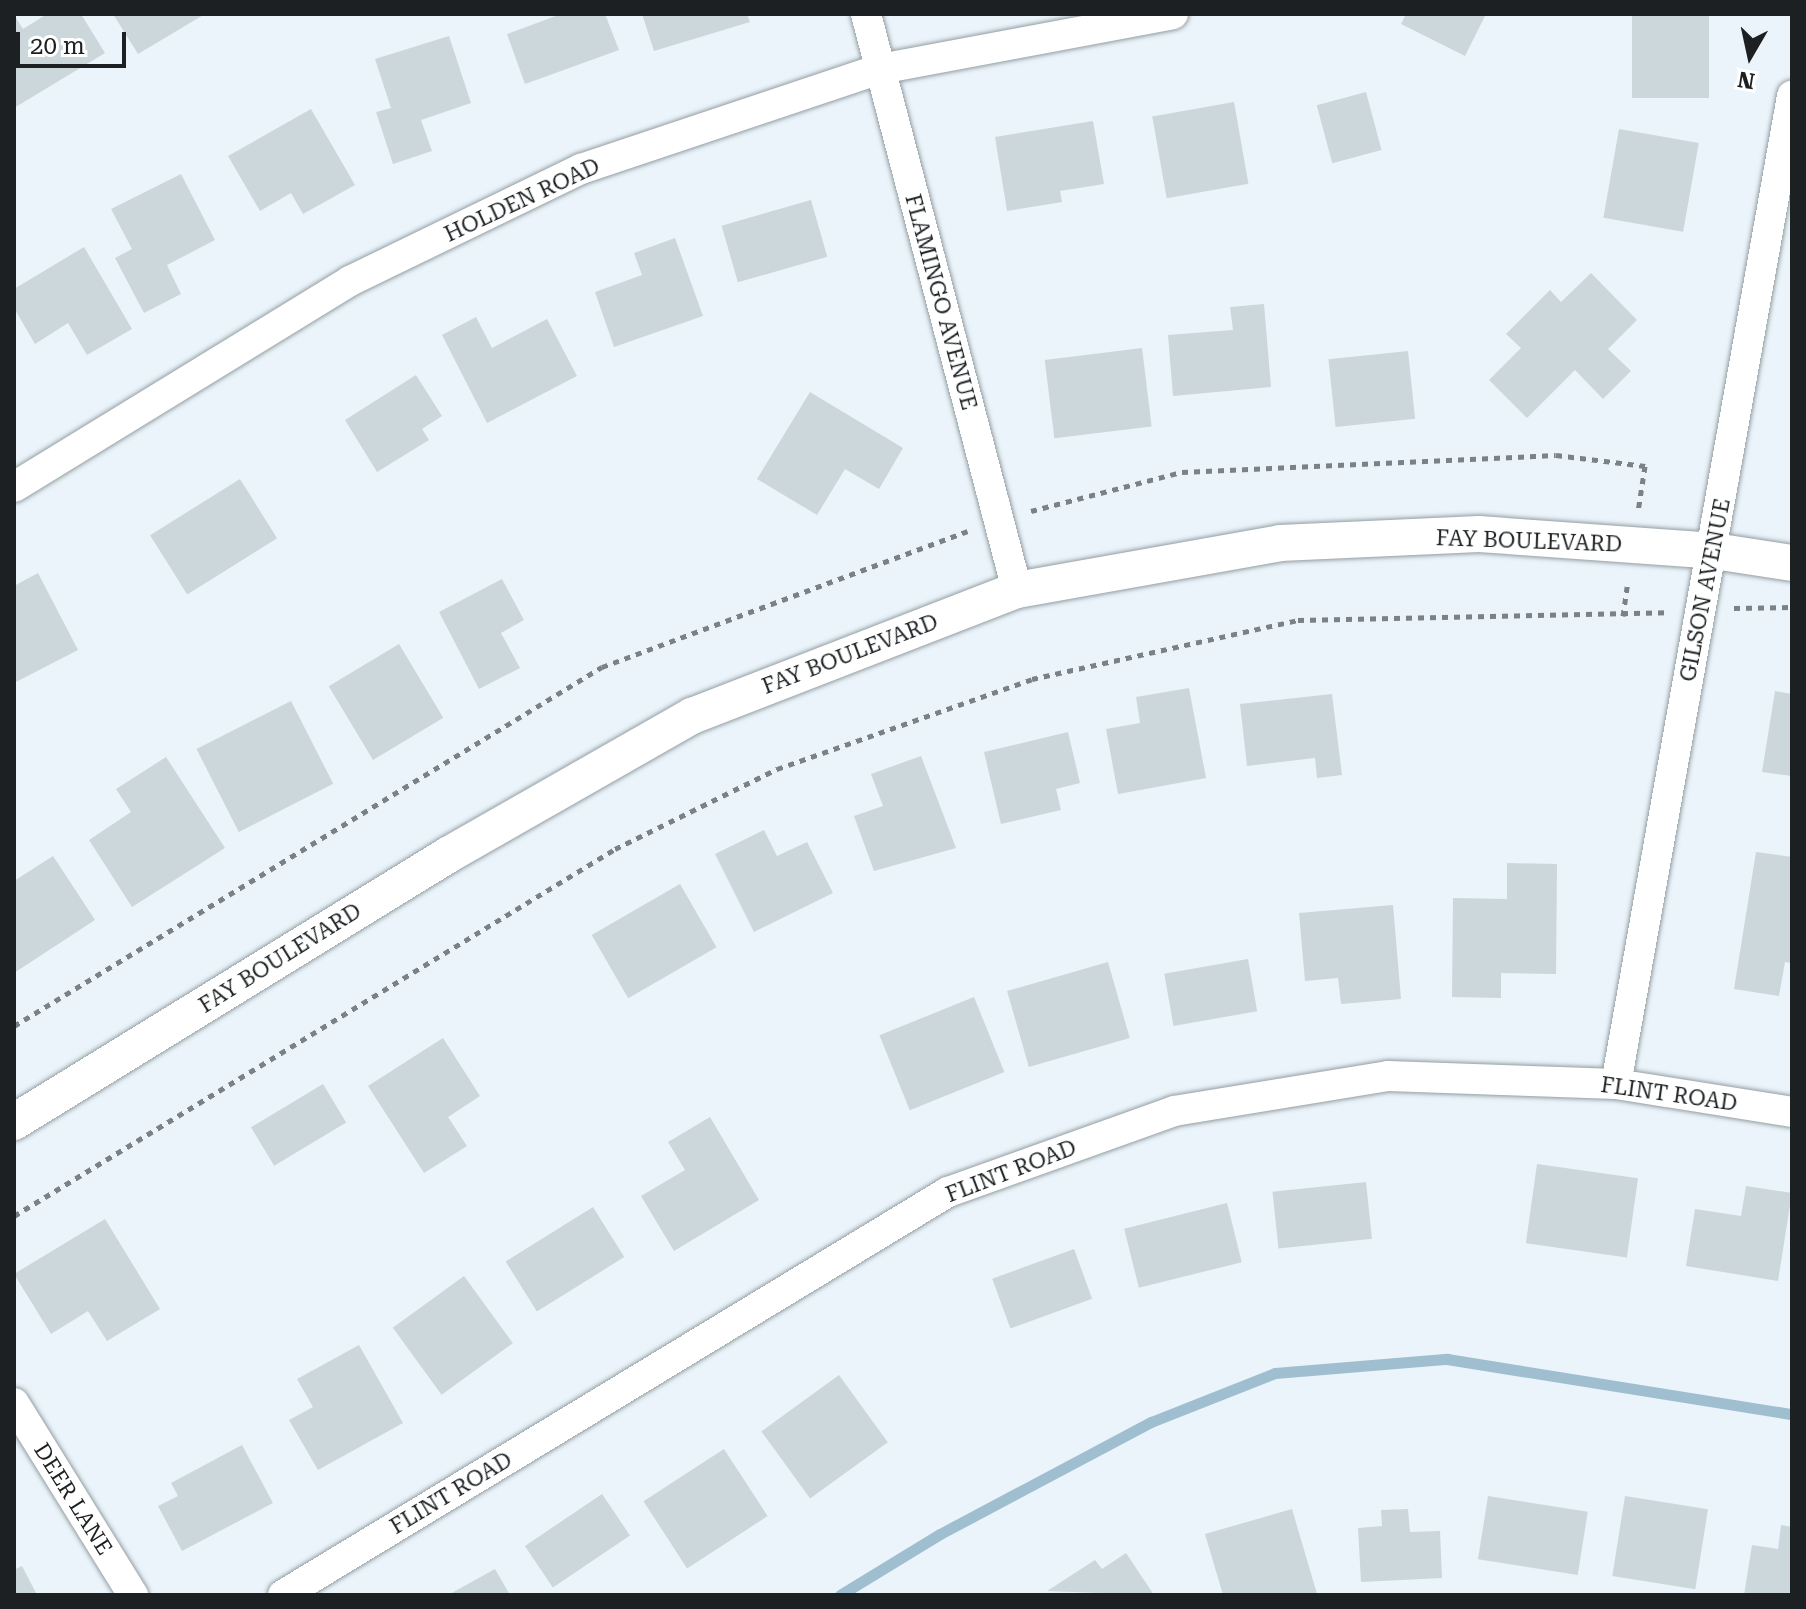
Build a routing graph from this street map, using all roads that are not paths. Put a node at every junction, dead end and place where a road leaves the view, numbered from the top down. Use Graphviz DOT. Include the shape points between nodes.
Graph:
graph roads {
  1 [pos="866,14"];
  2 [pos="1173,14"];
  3 [pos="880,69"];
  4 [pos="1792,96"];
  5 [pos="14,487"];
  6 [pos="1714,551"];
  7 [pos="1792,563"];
  8 [pos="1017,590"];
  9 [pos="1616,1084"];
  10 [pos="1792,1112"];
  11 [pos="14,1122"];
  12 [pos="14,1403"];
  13 [pos="133,1595"];
  14 [pos="283,1595"];
  1 -- 3 [label="street, FLAMINGO AVENUE"];
  2 -- 3 [label="street, HOLDEN ROAD"];
  3 -- 5 [label="street, HOLDEN ROAD" via="552,183 350,281"];
  3 -- 8 [label="street, FLAMINGO AVENUE"];
  4 -- 6 [label="street, GILSON AVENUE"];
  6 -- 7 [label="street, FAY BOULEVARD"];
  6 -- 8 [label="street, FAY BOULEVARD" via="1479,534 1280,543"];
  6 -- 9 [label="street, GILSON AVENUE"];
  8 -- 11 [label="street, FAY BOULEVARD" via="692,716 448,855"];
  9 -- 10 [label="street, FLINT ROAD"];
  9 -- 14 [label="street, FLINT ROAD" via="1388,1076 1174,1111 948,1192"];
  12 -- 13 [label="street, DEER LANE"];
}
